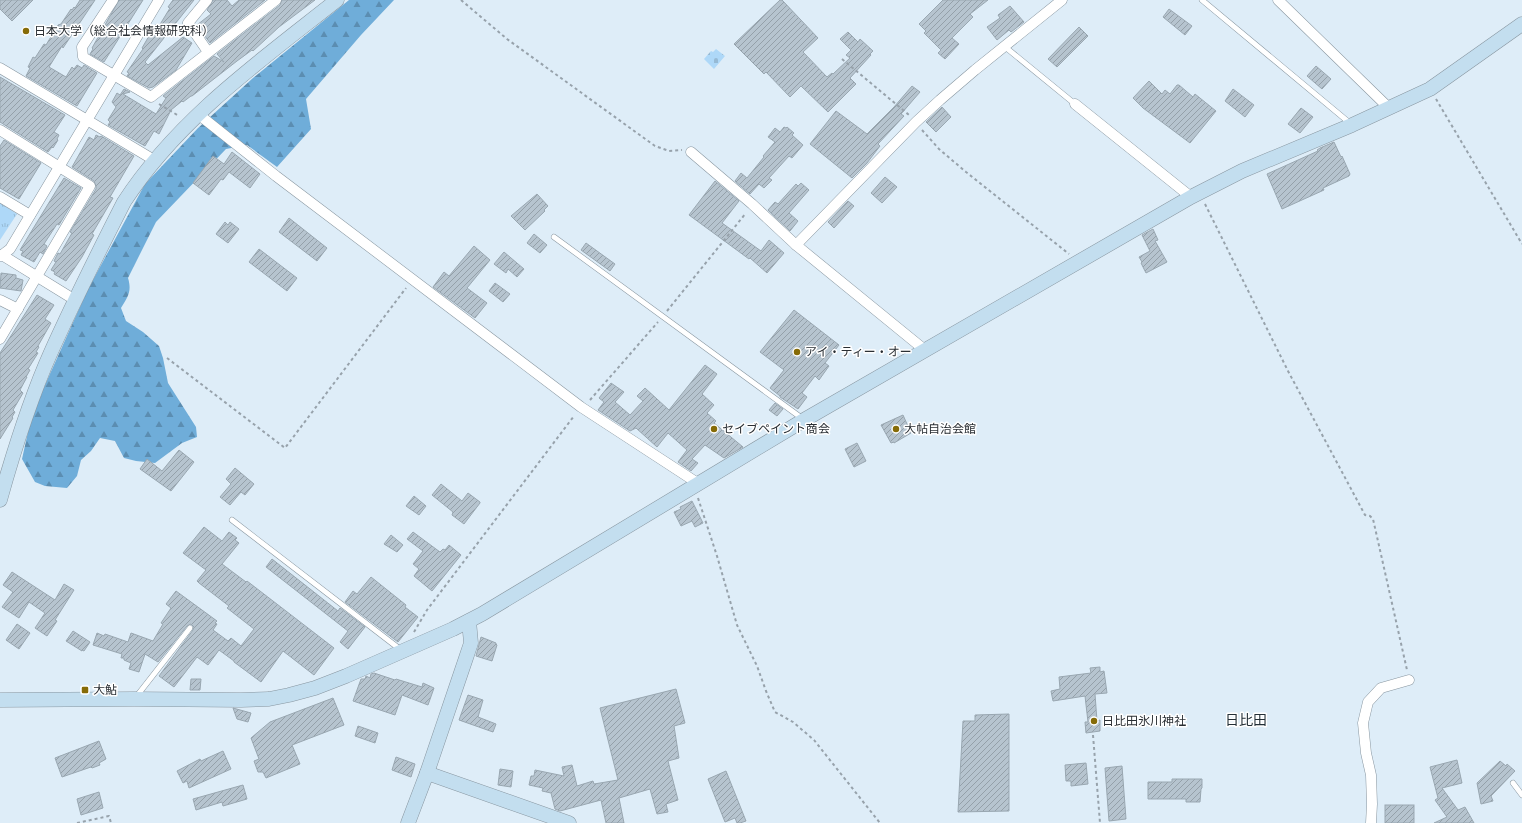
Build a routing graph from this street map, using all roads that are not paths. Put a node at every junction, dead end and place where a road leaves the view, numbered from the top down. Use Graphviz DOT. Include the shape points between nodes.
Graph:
graph roads {
  1 [pos="113,0"];
  2 [pos="159,0"];
  3 [pos="207,0"];
  4 [pos="276,0"];
  5 [pos="337,0"];
  6 [pos="1062,0"];
  7 [pos="1202,0"];
  8 [pos="1278,0"];
  9 [pos="1522,24"];
  10 [pos="1004,46"];
  11 [pos="208,52"];
  12 [pos="0,68"];
  13 [pos="114,75"];
  14 [pos="1075,104"];
  15 [pos="1389,108"];
  16 [pos="198,114"];
  17 [pos="86,120"];
  18 [pos="1352,125"];
  19 [pos="0,130"];
  20 [pos="691,152"];
  21 [pos="154,160"];
  22 [pos="60,166"];
  23 [pos="1195,194"];
  24 [pos="0,197"];
  25 [pos="30,215"];
  26 [pos="554,237"];
  27 [pos="796,245"];
  28 [pos="1,255"];
  29 [pos="37,277"];
  30 [pos="0,300"];
  31 [pos="75,300"];
  32 [pos="18,309"];
  33 [pos="0,339"];
  34 [pos="926,351"];
  35 [pos="804,420"];
  36 [pos="697,486"];
  37 [pos="0,500"];
  38 [pos="232,520"];
  39 [pos="469,621"];
  40 [pos="190,628"];
  41 [pos="402,651"];
  42 [pos="1409,680"];
  43 [pos="134,699"];
  44 [pos="0,700"];
  45 [pos="426,773"];
  46 [pos="1514,784"];
  47 [pos="1522,794"];
  48 [pos="408,823"];
  49 [pos="569,823"];
  50 [pos="1371,823"];
  1 -- 13 [label="street" via="82,47 83,57"];
  2 -- 13 [label="street"];
  3 -- 11 [label="street" via="188,23"];
  4 -- 11 [label="street"];
  5 -- 16 [label="street"];
  6 -- 10 [label="street"];
  7 -- 18 [label="lane"];
  8 -- 15 [label="street"];
  9 -- 15 [label="street" via="1430,89"];
  10 -- 14 [label="lane"];
  10 -- 27 [label="street" via="916,122"];
  11 -- 13 [label="street" via="152,97"];
  12 -- 17 [label="street"];
  13 -- 17 [label="street"];
  14 -- 23 [label="street"];
  15 -- 18 [label="street"];
  16 -- 21 [label="street"];
  16 -- 36 [label="street" via="582,407"];
  17 -- 21 [label="street"];
  17 -- 22 [label="street"];
  18 -- 23 [label="street" via="1242,171"];
  19 -- 22 [label="street"];
  20 -- 27 [label="street"];
  21 -- 31 [label="street" via="124,202"];
  22 -- 25 [label="street"];
  22 -- 29 [label="street" via="90,186"];
  23 -- 34 [label="street"];
  24 -- 25 [label="street"];
  25 -- 28 [label="street" via="10,249"];
  26 -- 35 [label="lane"];
  27 -- 34 [label="street"];
  28 -- 29 [label="street"];
  29 -- 31 [label="street"];
  29 -- 32 [label="street"];
  30 -- 32 [label="street"];
  31 -- 37 [label="street" via="31,404"];
  32 -- 33 [label="street"];
  34 -- 35 [label="street"];
  35 -- 36 [label="street"];
  36 -- 39 [label="street"];
  38 -- 41 [label="lane"];
  39 -- 41 [label="street"];
  39 -- 45 [label="street" via="471,643"];
  40 -- 43 [label="lane"];
  41 -- 43 [label="street" via="315,688 269,699"];
  42 -- 50 [label="street" via="1381,688 1368,702 1363,723 1366,753 1372,775"];
  43 -- 44 [label="street"];
  45 -- 48 [label="street"];
  45 -- 49 [label="street"];
  46 -- 47 [label="lane"];
}
